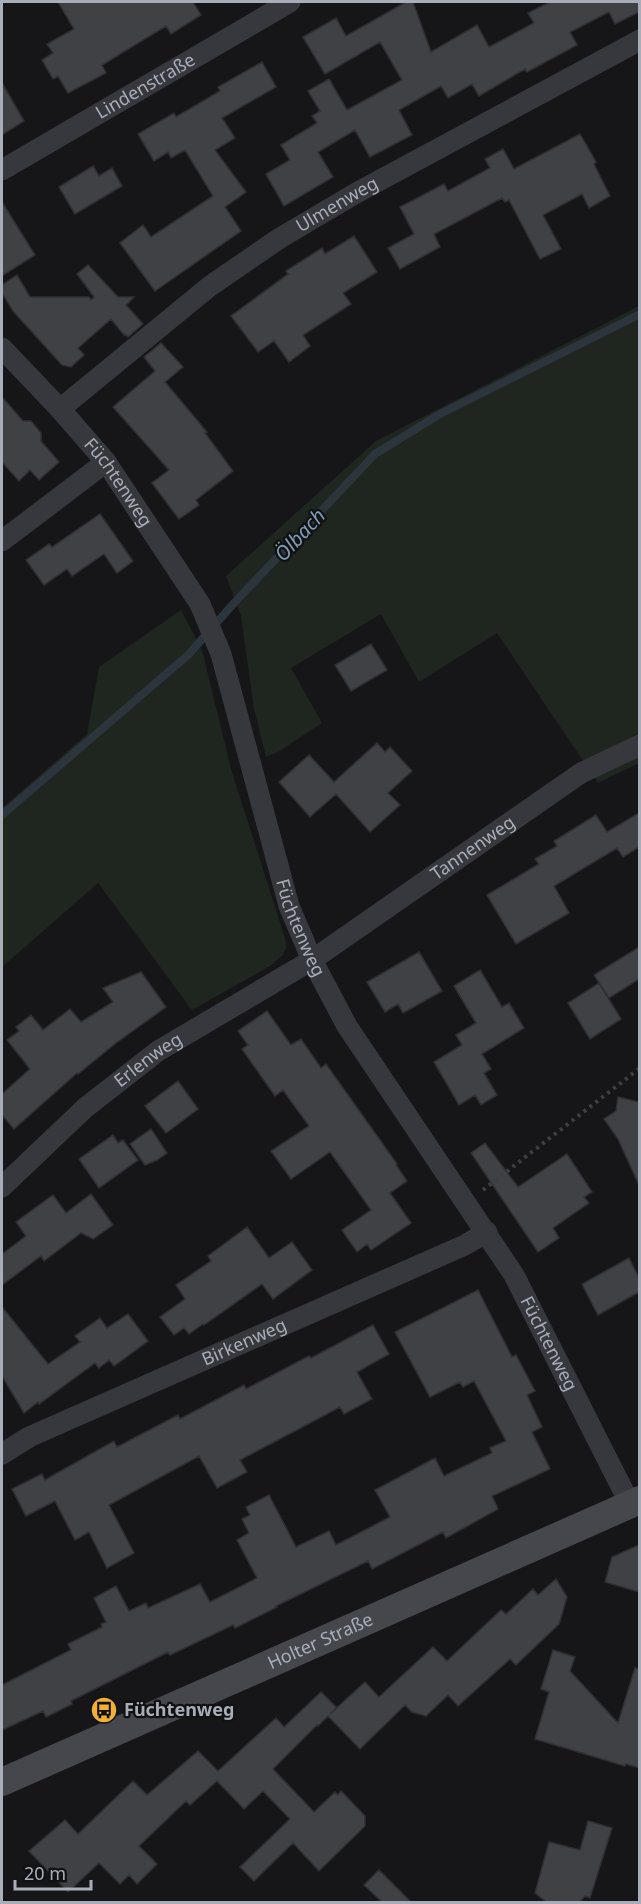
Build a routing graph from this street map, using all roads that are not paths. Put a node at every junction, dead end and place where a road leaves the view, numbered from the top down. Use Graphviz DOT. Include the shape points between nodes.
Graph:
graph roads {
  1 [pos="290,2"];
  2 [pos="639,40"];
  3 [pos="2,170"];
  4 [pos="2,348"];
  5 [pos="60,409"];
  6 [pos="106,462"];
  7 [pos="2,541"];
  8 [pos="639,745"];
  9 [pos="312,960"];
  10 [pos="2,1187"];
  11 [pos="487,1232"];
  12 [pos="2,1454"];
  13 [pos="635,1502"];
  14 [pos="2,1782"];
  1 -- 3 [label="street, Lindenstraße"];
  2 -- 5 [label="street, Ulmenweg" via="280,238 210,286"];
  4 -- 5 [label="street, Füchtenweg"];
  5 -- 6 [label="street, Füchtenweg"];
  6 -- 7 [label="street"];
  6 -- 9 [label="street, Füchtenweg" via="200,604 221,654 289,906"];
  8 -- 9 [label="street, Tannenweg" via="581,773"];
  9 -- 10 [label="street, Erlenweg" via="158,1051 85,1108"];
  9 -- 11 [label="street, Füchtenweg" via="347,1026"];
  11 -- 12 [label="street, Birkenweg" via="29,1437"];
  11 -- 13 [label="street, Füchtenweg" via="514,1275"];
  13 -- 14 [label="street, Holter Straße"];
}
